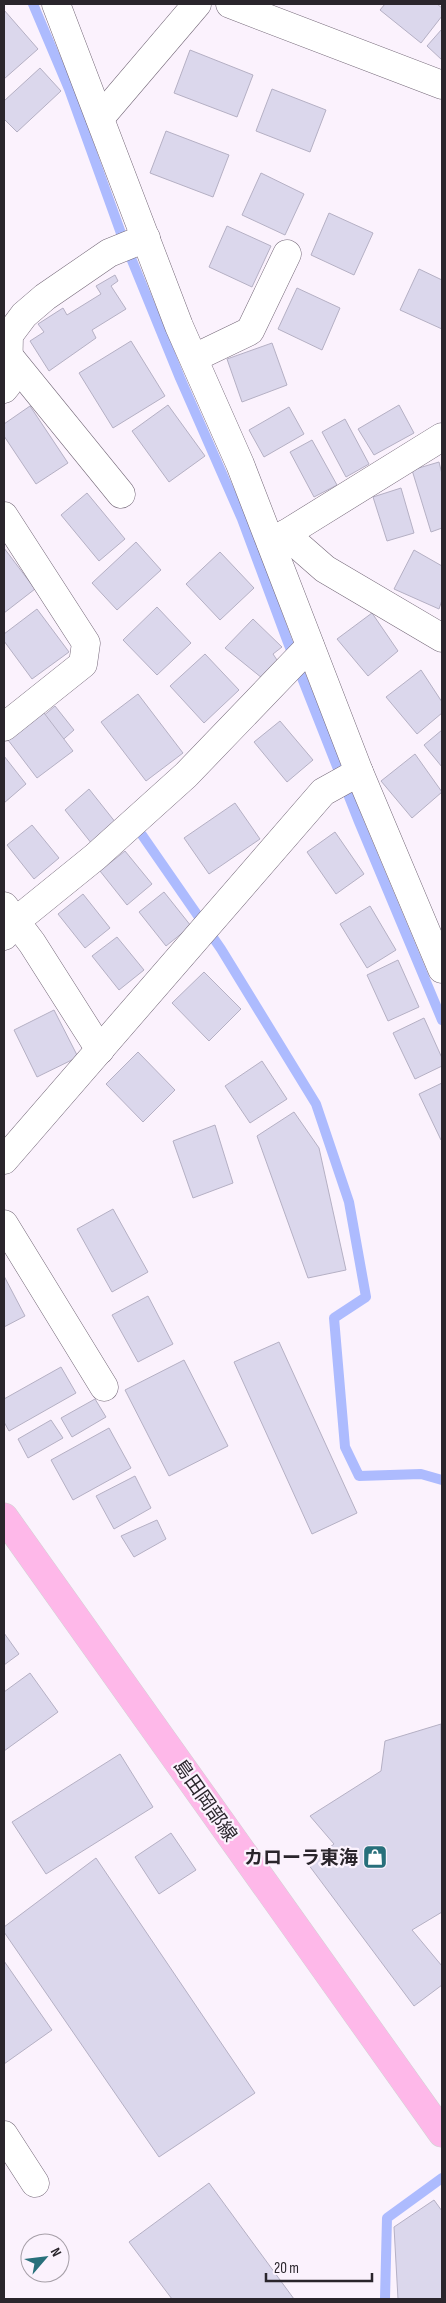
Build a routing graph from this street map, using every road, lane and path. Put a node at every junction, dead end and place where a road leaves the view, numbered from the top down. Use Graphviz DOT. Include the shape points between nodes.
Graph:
graph roads {
  1 [pos="56,4"];
  2 [pos="197,4"];
  3 [pos="230,4"];
  4 [pos="442,85"];
  5 [pos="100,118"];
  6 [pos="146,238"];
  7 [pos="287,254"];
  8 [pos="8,355"];
  9 [pos="194,358"];
  10 [pos="4,389"];
  11 [pos="442,437"];
  12 [pos="121,494"];
  13 [pos="4,516"];
  14 [pos="278,538"];
  15 [pos="442,638"];
  16 [pos="310,646"];
  17 [pos="4,727"];
  18 [pos="359,772"];
  19 [pos="8,921"];
  20 [pos="442,969"];
  21 [pos="100,1050"];
  22 [pos="4,1160"];
  23 [pos="4,1224"];
  24 [pos="104,1388"];
  25 [pos="4,1517"];
  26 [pos="442,2133"];
  27 [pos="4,2135"];
  28 [pos="35,2183"];
  1 -- 5 [label="street"];
  2 -- 5 [label="street"];
  3 -- 4 [label="street"];
  5 -- 6 [label="street"];
  6 -- 8 [label="street" via="109,253 45,297 24,315 9,335"];
  6 -- 9 [label="street"];
  7 -- 9 [label="street" via="250,331"];
  8 -- 10 [label="street" via="8,384"];
  8 -- 12 [label="street"];
  9 -- 14 [label="street" via="240,464"];
  11 -- 14 [label="street"];
  13 -- 17 [label="street" via="86,643 83,664"];
  14 -- 15 [label="street"];
  14 -- 16 [label="street"];
  16 -- 18 [label="street"];
  16 -- 19 [label="street" via="186,775 96,856"];
  18 -- 20 [label="street"];
  18 -- 21 [label="street" via="323,792"];
  19 -- 21 [label="street" via="32,943"];
  21 -- 22 [label="street"];
  23 -- 24 [label="street"];
  25 -- 26 [label="main road, 島田岡部線"];
  27 -- 28 [label="street"];
}
